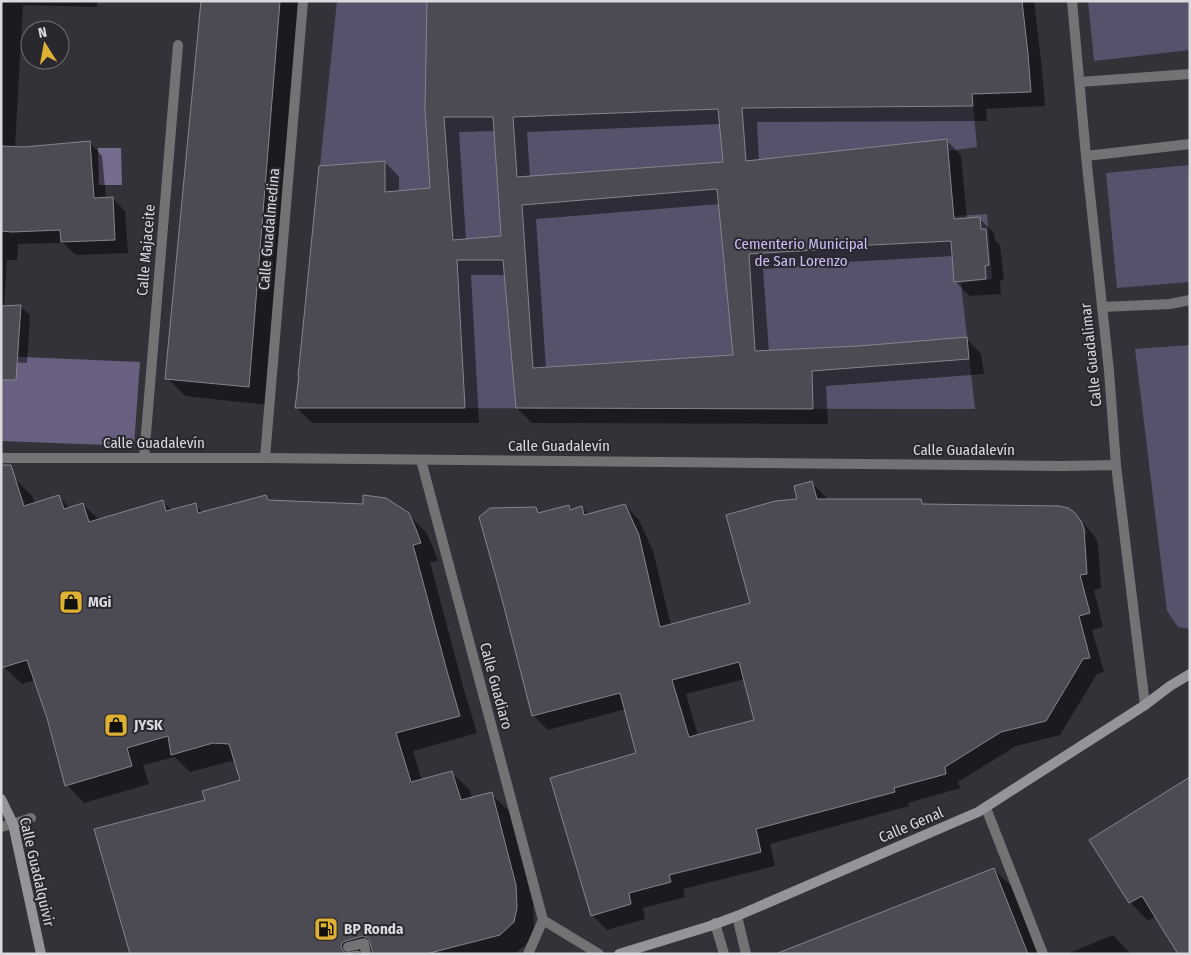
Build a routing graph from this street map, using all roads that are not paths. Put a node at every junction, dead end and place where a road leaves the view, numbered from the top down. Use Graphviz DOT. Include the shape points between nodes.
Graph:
graph roads {
  1 [pos="303,1"];
  2 [pos="1072,1"];
  3 [pos="178,45"];
  4 [pos="1190,74"];
  5 [pos="1080,82"];
  6 [pos="1190,144"];
  7 [pos="1086,156"];
  8 [pos="1190,300"];
  9 [pos="1102,307"];
  10 [pos="1,458"];
  11 [pos="144,458"];
  12 [pos="265,458"];
  13 [pos="420,460"];
  14 [pos="1116,464"];
  15 [pos="1190,674"];
  16 [pos="1145,705"];
  17 [pos="1,799"];
  18 [pos="986,808"];
  19 [pos="31,818"];
  20 [pos="13,824"];
  21 [pos="1,827"];
  22 [pos="737,916"];
  23 [pos="543,920"];
  24 [pos="712,925"];
  25 [pos="348,947"];
  26 [pos="635,951"];
  27 [pos="41,954"];
  28 [pos="366,954"];
  29 [pos="528,954"];
  30 [pos="600,954"];
  31 [pos="619,954"];
  32 [pos="717,954"];
  33 [pos="724,954"];
  34 [pos="746,954"];
  35 [pos="1044,954"];
  1 -- 12 [label="street, Calle Guadalmedina"];
  2 -- 5 [label="street, Calle Guadalimar"];
  3 -- 11 [label="street, Calle Majaceite"];
  4 -- 5 [label="street"];
  5 -- 7 [label="street, Calle Guadalimar"];
  6 -- 7 [label="street"];
  7 -- 9 [label="street, Calle Guadalimar"];
  8 -- 9 [label="street"];
  9 -- 14 [label="street, Calle Guadalimar"];
  10 -- 11 [label="street, Calle Guadalevín"];
  11 -- 12 [label="street, Calle Guadalevín"];
  12 -- 13 [label="street, Calle Guadalevín"];
  13 -- 14 [label="street, Calle Guadalevín"];
  13 -- 23 [label="street, Calle Guadiaro"];
  14 -- 16 [label="street, Calle Guadalimar"];
  15 -- 16 [label="main road, Calle Genal"];
  16 -- 18 [label="main road, Calle Genal"];
  17 -- 20 [label="main road, Calle Guadalquivir"];
  18 -- 22 [label="main road, Calle Genal"];
  18 -- 35 [label="street"];
  19 -- 20 [label="street"];
  20 -- 21 [label="street"];
  20 -- 27 [label="main road, Calle Guadalquivir"];
  22 -- 24 [label="main road, Calle Genal"];
  22 -- 34 [label="street"];
  23 -- 29 [label="street"];
  23 -- 30 [label="street"];
  24 -- 26 [label="main road, Calle Genal"];
  24 -- 32 [label="street"];
  24 -- 33 [label="street"];
  25 -- 28 [label="street" via="364,943"];
  26 -- 31 [label="main road, Calle Genal"];
}
